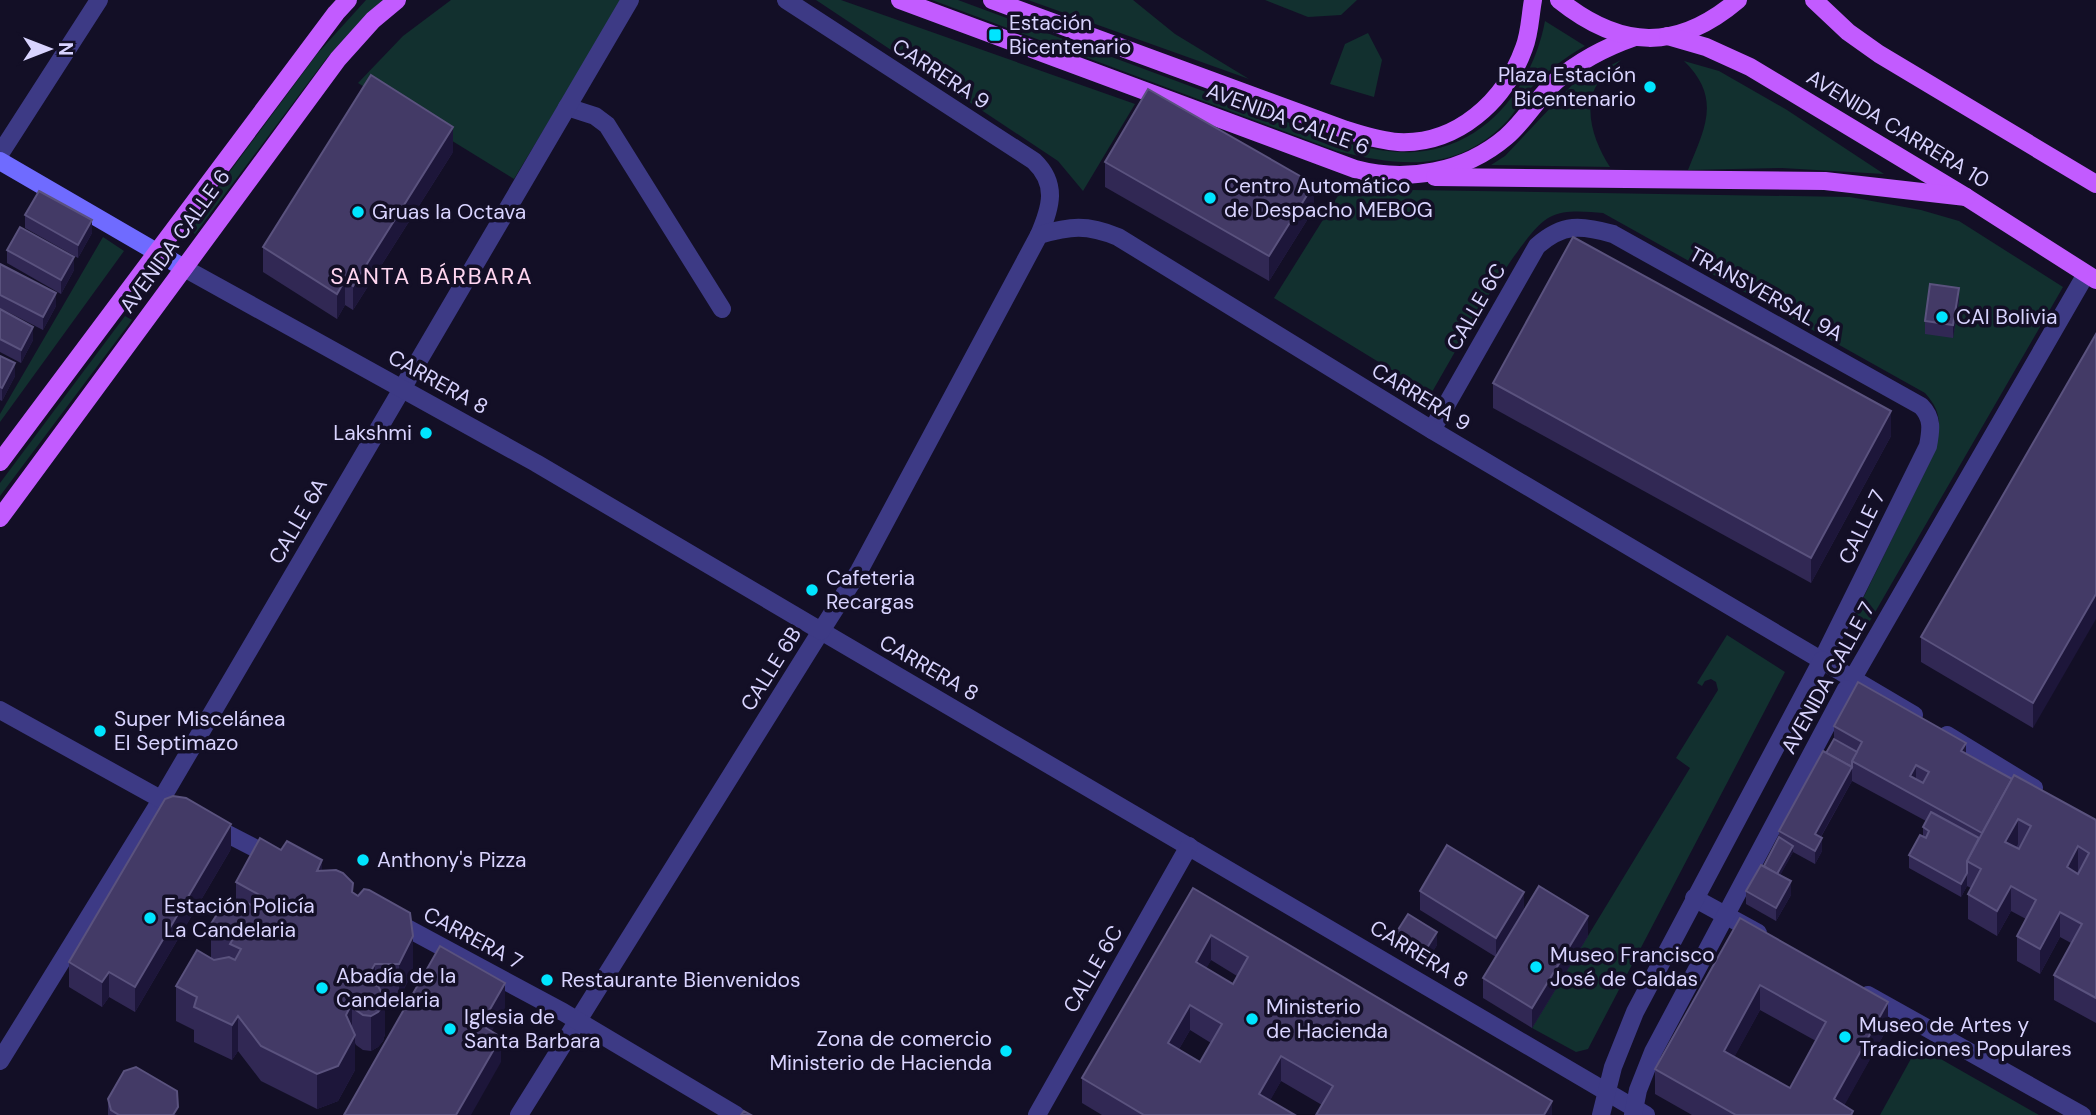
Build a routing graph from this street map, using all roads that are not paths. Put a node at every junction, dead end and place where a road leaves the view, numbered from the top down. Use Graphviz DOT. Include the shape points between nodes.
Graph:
graph roads {
  1 [pos="99,0"];
  2 [pos="348,0"];
  3 [pos="397,0"];
  4 [pos="630,0"];
  5 [pos="786,0"];
  6 [pos="900,0"];
  7 [pos="992,0"];
  8 [pos="1533,0"];
  9 [pos="1559,0"];
  10 [pos="1738,0"];
  11 [pos="1814,0"];
  12 [pos="1668,36"];
  13 [pos="1634,37"];
  14 [pos="567,107"];
  15 [pos="0,154"];
  16 [pos="0,161"];
  17 [pos="1410,177"];
  18 [pos="2096,184"];
  19 [pos="1966,197"];
  20 [pos="1578,227"];
  21 [pos="1039,234"];
  22 [pos="157,253"];
  23 [pos="184,268"];
  24 [pos="2091,276"];
  25 [pos="722,309"];
  26 [pos="402,388"];
  27 [pos="1927,413"];
  28 [pos="1432,430"];
  29 [pos="0,462"];
  30 [pos="0,519"];
  31 [pos="821,631"];
  32 [pos="1822,660"];
  33 [pos="1849,683"];
  34 [pos="0,710"];
  35 [pos="2050,798"];
  36 [pos="161,800"];
  37 [pos="1189,846"];
  38 [pos="295,869"];
  39 [pos="1694,898"];
  40 [pos="376,912"];
  41 [pos="1724,914"];
  42 [pos="1768,939"];
  43 [pos="1853,986"];
  44 [pos="577,1020"];
  45 [pos="0,1061"];
  46 [pos="1606,1091"];
  47 [pos="1638,1112"];
  48 [pos="519,1115"];
  49 [pos="736,1115"];
  50 [pos="1037,1115"];
  51 [pos="1601,1115"];
  52 [pos="2082,1115"];
  1 -- 15 [label="street"];
  2 -- 22 [label="main road, AVENIDA CALLE 6"];
  3 -- 23 [label="main road, AVENIDA CALLE 6" via="338,59"];
  4 -- 14 [label="street, CALLE 6A"];
  5 -- 21 [label="street, CARRERA 9" via="1034,161 1049,183 1050,202"];
  6 -- 17 [label="main road, AVENIDA CALLE 6" via="1355,169"];
  7 -- 8 [label="main road, AVENIDA CALLE 6" via="1346,130 1381,141 1419,142 1471,121 1495,99 1525,47"];
  9 -- 13 [label="main road" via="1594,25"];
  10 -- 12 [label="main road" via="1717,18"];
  11 -- 18 [label="main road" via="1879,54"];
  12 -- 13 [label="main road"];
  12 -- 19 [label="main road, AVENIDA CARRERA 10" via="1750,67"];
  13 -- 17 [label="main road, AVENIDA CALLE 6" via="1567,72 1507,137 1487,151 1455,166"];
  14 -- 25 [label="street" via="607,125"];
  14 -- 26 [label="street, CALLE 6A"];
  16 -- 22 [label="main road"];
  17 -- 19 [label="main road" via="1825,181"];
  19 -- 24 [label="main road, AVENIDA CARRERA 10"];
  20 -- 27 [label="street, TRANSVERSAL 9A" via="1613,234"];
  20 -- 28 [label="street, CALLE 6C" via="1562,229 1537,246"];
  21 -- 28 [label="street, CARRERA 9" via="1080,226 1118,237"];
  21 -- 31 [label="street, CALLE 6B" via="859,571"];
  22 -- 23 [label="main road"];
  22 -- 29 [label="main road, AVENIDA CALLE 6"];
  23 -- 26 [label="street, CARRERA 8"];
  23 -- 30 [label="main road, AVENIDA CALLE 6"];
  24 -- 33 [label="street, AVENIDA CALLE 7"];
  26 -- 31 [label="street, CARRERA 8"];
  26 -- 36 [label="street, CALLE 6A"];
  27 -- 32 [label="street, CALLE 7" via="1931,423 1928,446"];
  28 -- 32 [label="street, CARRERA 9"];
  31 -- 37 [label="street, CARRERA 8"];
  31 -- 44 [label="street, CALLE 6B"];
  32 -- 33 [label="street, CARRERA 9"];
  32 -- 39 [label="street, AVENIDA CALLE 7"];
  33 -- 35 [label="street, CARRERA 9"];
  33 -- 41 [label="street, AVENIDA CALLE 7"];
  34 -- 36 [label="street"];
  36 -- 38 [label="street"];
  36 -- 45 [label="street, CALLE 6A"];
  37 -- 46 [label="street, CARRERA 8"];
  37 -- 50 [label="street, CALLE 6C"];
  39 -- 41 [label="street"];
  39 -- 46 [label="street, AVENIDA CALLE 7" via="1635,1012"];
  40 -- 44 [label="street, CARRERA 7"];
  41 -- 42 [label="street"];
  41 -- 47 [label="street, AVENIDA CALLE 7" via="1653,1052 1638,1090"];
  43 -- 52 [label="street"];
  44 -- 48 [label="street, CALLE 6B"];
  44 -- 49 [label="street, CARRERA 7"];
  46 -- 47 [label="street, CARRERA 8"];
  46 -- 51 [label="street, AVENIDA CALLE 7"];
}
